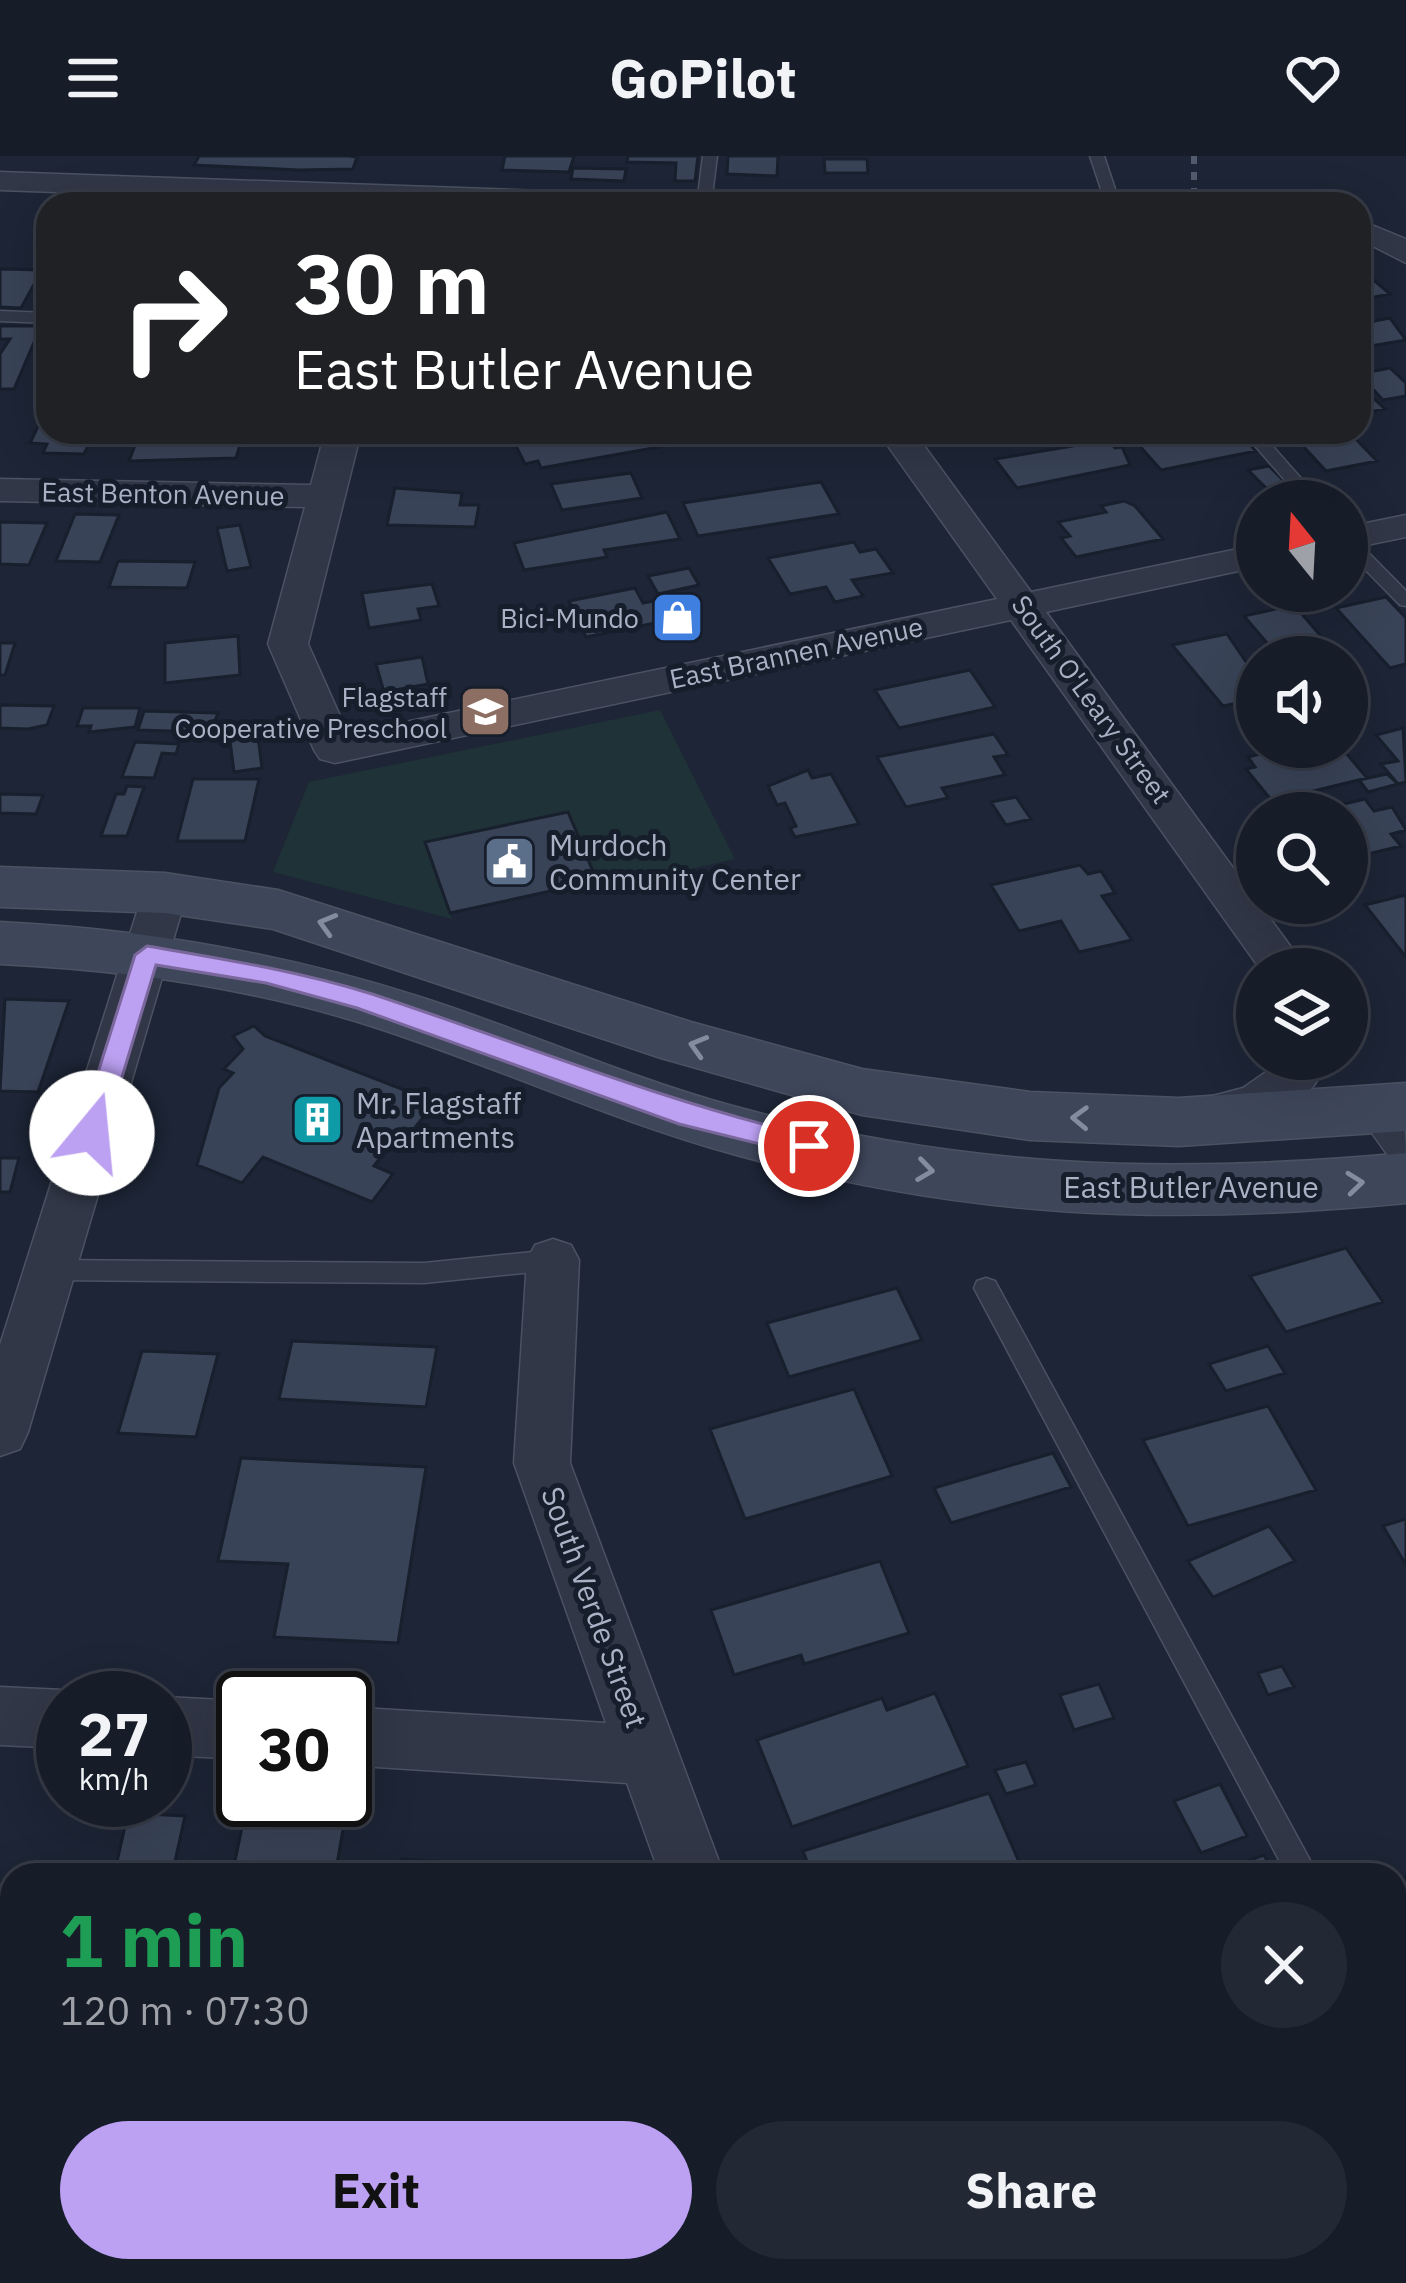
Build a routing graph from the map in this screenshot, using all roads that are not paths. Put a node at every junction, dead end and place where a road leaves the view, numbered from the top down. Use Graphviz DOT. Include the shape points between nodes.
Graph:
graph roads {
  1 [pos="710,156"];
  2 [pos="1097,156"];
  3 [pos="0,181"];
  4 [pos="421,189"];
  5 [pos="469,192"];
  6 [pos="706,192"];
  7 [pos="1109,192"];
  8 [pos="1371,233"];
  9 [pos="1406,254"];
  10 [pos="0,316"];
  11 [pos="36,318"];
  12 [pos="341,444"];
  13 [pos="905,444"];
  14 [pos="1262,444"];
  15 [pos="1293,480"];
  16 [pos="0,490"];
  17 [pos="326,496"];
  18 [pos="1406,526"];
  19 [pos="1368,534"];
  20 [pos="1236,560"];
  21 [pos="1368,561"];
  22 [pos="1406,602"];
  23 [pos="1023,603"];
  24 [pos="0,887"];
  25 [pos="165,893"];
  26 [pos="0,943"];
  27 [pos="1269,948"];
  28 [pos="147,955"];
  29 [pos="1290,1080"];
  30 [pos="1398,1121"];
  31 [pos="1179,1122"];
  32 [pos="1406,1178"];
  33 [pos="553,1260"];
  34 [pos="50,1270"];
  35 [pos="986,1288"];
  36 [pos="0,1432"];
  37 [pos="0,1715"];
  38 [pos="36,1717"];
  39 [pos="372,1738"];
  40 [pos="649,1755"];
  41 [pos="688,1863"];
  42 [pos="1297,1863"];
  1 -- 6 [label="lane"];
  2 -- 7 [label="lane"];
  3 -- 4 [label="street"];
  4 -- 5 [label="street"];
  8 -- 9 [label="street"];
  10 -- 11 [label="lane"];
  12 -- 17 [label="street"];
  13 -- 23 [label="street, South O'Leary Street"];
  14 -- 15 [label="lane"];
  16 -- 17 [label="street, East Benton Avenue"];
  17 -- 23 [label="street, East Brannen Avenue" via="288,644 335,749"];
  18 -- 19 [label="street"];
  20 -- 23 [label="street, East Brannen Avenue"];
  21 -- 22 [label="lane"];
  23 -- 27 [label="street, South O'Leary Street"];
  24 -- 25 [label="main road"];
  25 -- 28 [label="street"];
  31 -- 25 [label="main road, one-way" via="1030,1116 862,1092 278,910"];
  26 -- 28 [label="main road, East Butler Avenue"];
  28 -- 32 [label="main road, East Butler Avenue, one-way" via="266,974 363,1001 688,1117 889,1165 1095,1192 1276,1191"];
  28 -- 34 [label="street"];
  29 -- 31 [label="street" via="1257,1102"];
  30 -- 31 [label="main road"];
  33 -- 34 [label="lane" via="424,1273"];
  33 -- 40 [label="street, South Verde Street" via="542,1463"];
  34 -- 36 [label="street"];
  35 -- 42 [label="lane"];
  37 -- 38 [label="street"];
  39 -- 40 [label="street"];
  40 -- 41 [label="street, South Verde Street"];
}
